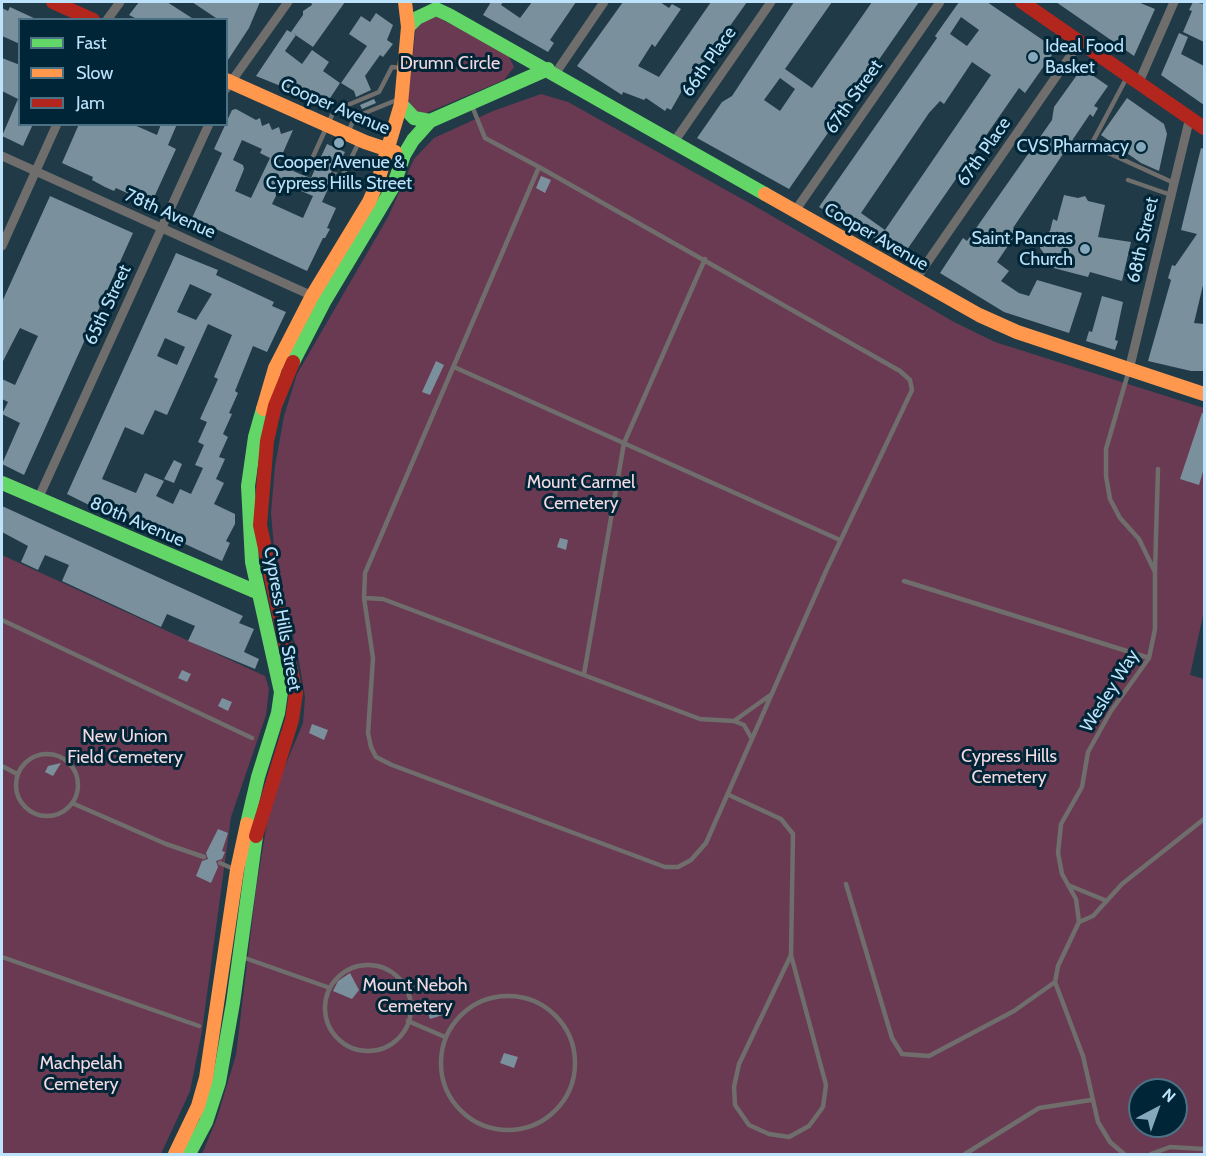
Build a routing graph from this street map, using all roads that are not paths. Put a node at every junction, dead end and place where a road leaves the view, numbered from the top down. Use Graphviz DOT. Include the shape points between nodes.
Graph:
graph roads {
  1 [pos="53,2"];
  2 [pos="120,2"];
  3 [pos="288,2"];
  4 [pos="405,2"];
  5 [pos="604,2"];
  6 [pos="771,2"];
  7 [pos="940,2"];
  8 [pos="1174,2"];
  9 [pos="1026,3"];
  10 [pos="437,5"];
  11 [pos="89,18"];
  12 [pos="108,18"];
  13 [pos="408,27"];
  14 [pos="1080,42"];
  15 [pos="404,68"];
  16 [pos="551,72"];
  17 [pos="1134,79"];
  18 [pos="228,83"];
  19 [pos="379,92"];
  20 [pos="401,101"];
  21 [pos="349,104"];
  22 [pos="471,104"];
  23 [pos="383,105"];
  24 [pos="355,117"];
  25 [pos="1190,117"];
  26 [pos="430,121"];
  27 [pos="327,125"];
  28 [pos="56,126"];
  29 [pos="208,126"];
  30 [pos="1204,128"];
  31 [pos="354,137"];
  32 [pos="674,142"];
  33 [pos="388,150"];
  34 [pos="404,155"];
  35 [pos="2,156"];
  36 [pos="317,165"];
  37 [pos="539,167"];
  38 [pos="35,172"];
  39 [pos="335,174"];
  40 [pos="342,177"];
  41 [pos="1128,180"];
  42 [pos="1174,183"];
  43 [pos="374,192"];
  44 [pos="1171,195"];
  45 [pos="795,211"];
  46 [pos="162,228"];
  47 [pos="2,246"];
  48 [pos="705,259"];
  49 [pos="915,280"];
  50 [pos="318,299"];
  51 [pos="454,368"];
  52 [pos="1129,370"];
  53 [pos="1204,394"];
  54 [pos="624,443"];
  55 [pos="1158,469"];
  56 [pos="2,483"];
  57 [pos="38,499"];
  58 [pos="840,540"];
  59 [pos="1155,572"];
  60 [pos="904,581"];
  61 [pos="259,593"];
  62 [pos="364,598"];
  63 [pos="2,620"];
  64 [pos="1149,658"];
  65 [pos="584,674"];
  66 [pos="769,696"];
  67 [pos="734,721"];
  68 [pos="252,738"];
  69 [pos="752,739"];
  70 [pos="2,766"];
  71 [pos="17,774"];
  72 [pos="729,795"];
  73 [pos="72,803"];
  74 [pos="1204,819"];
  75 [pos="204,857"];
  76 [pos="220,863"];
  77 [pos="237,870"];
  78 [pos="250,875"];
  79 [pos="846,884"];
  80 [pos="1068,885"];
  81 [pos="1107,901"];
  82 [pos="1079,922"];
  83 [pos="232,955"];
  84 [pos="791,956"];
  85 [pos="2,957"];
  86 [pos="1055,982"];
  87 [pos="330,988"];
  88 [pos="408,1021"];
  89 [pos="199,1026"];
  90 [pos="445,1037"];
  91 [pos="1091,1100"];
  92 [pos="1204,1149"];
  93 [pos="175,1155"];
  94 [pos="189,1155"];
  95 [pos="965,1155"];
  96 [pos="1124,1155"];
  97 [pos="1151,1155"];
  1 -- 11 [label="street"];
  2 -- 12 [label="street"];
  3 -- 18 [label="street"];
  4 -- 13 [label="street, Cypress Hills Street"];
  5 -- 16 [label="street"];
  6 -- 32 [label="street, 66th Place"];
  7 -- 45 [label="street, 67th Street"];
  8 -- 17 [label="street"];
  9 -- 14 [label="street"];
  10 -- 13 [label="street, Cooper Avenue"];
  10 -- 16 [label="street, Cooper Avenue"];
  13 -- 15 [label="street, Cypress Hills Street"];
  14 -- 17 [label="street"];
  14 -- 49 [label="street, 67th Place"];
  15 -- 19 [label="lane" via="392,67"];
  15 -- 20 [label="street, Cypress Hills Street"];
  16 -- 22 [label="street"];
  16 -- 32 [label="street, Cooper Avenue"];
  17 -- 25 [label="street"];
  17 -- 42 [label="lane" via="1091,145"];
  18 -- 27 [label="street, Cooper Avenue"];
  19 -- 21 [label="lane"];
  19 -- 23 [label="lane"];
  20 -- 23 [label="lane"];
  20 -- 26 [label="street" via="414,118"];
  20 -- 33 [label="street, Cypress Hills Street"];
  21 -- 24 [label="lane"];
  21 -- 27 [label="lane" via="332,115"];
  22 -- 26 [label="street"];
  22 -- 37 [label="lane" via="485,138"];
  23 -- 24 [label="lane"];
  24 -- 31 [label="lane"];
  25 -- 30 [label="street"];
  25 -- 42 [label="street, 68th Street"];
  26 -- 34 [label="street, Cooper Avenue"];
  27 -- 31 [label="street, Cooper Avenue"];
  27 -- 36 [label="lane" via="312,159"];
  28 -- 38 [label="street"];
  29 -- 46 [label="street, 65th Street"];
  31 -- 33 [label="street, Cooper Avenue"];
  31 -- 40 [label="lane"];
  32 -- 45 [label="street, Cooper Avenue"];
  33 -- 34 [label="street, Cooper Avenue"];
  33 -- 43 [label="street, Cypress Hills Street"];
  34 -- 50 [label="street, Cypress Hills Street" via="393,187"];
  35 -- 38 [label="street, 78th Avenue"];
  37 -- 48 [label="lane"];
  37 -- 51 [label="lane"];
  38 -- 46 [label="street, 78th Avenue"];
  38 -- 47 [label="street"];
  39 -- 40 [label="lane"];
  40 -- 43 [label="lane"];
  41 -- 44 [label="lane"];
  42 -- 44 [label="street, 68th Street"];
  43 -- 50 [label="street, Cypress Hills Street"];
  44 -- 52 [label="street, 68th Street"];
  45 -- 49 [label="street, Cooper Avenue"];
  46 -- 50 [label="street, 78th Avenue"];
  46 -- 57 [label="street, 65th Street"];
  48 -- 54 [label="lane"];
  48 -- 58 [label="lane" via="900,370 910,380 912,390"];
  49 -- 52 [label="street, Cooper Avenue" via="1017,332"];
  50 -- 61 [label="street, Cypress Hills Street" via="275,368 255,437 248,486 249,531"];
  50 -- 78 [label="street, Cypress Hills Street" via="275,406 267,441 260,525 296,693 292,720 256,832"];
  51 -- 54 [label="lane"];
  51 -- 62 [label="lane" via="365,573"];
  52 -- 53 [label="street, Cooper Avenue"];
  52 -- 59 [label="lane, Wesley Way" via="1106,449 1106,476 1115,508 1139,539"];
  54 -- 58 [label="lane"];
  54 -- 65 [label="lane"];
  55 -- 59 [label="lane"];
  56 -- 57 [label="street, 80th Avenue"];
  57 -- 61 [label="street, 80th Avenue"];
  58 -- 66 [label="lane"];
  59 -- 64 [label="lane, Wesley Way" via="1155,629"];
  60 -- 64 [label="lane"];
  61 -- 77 [label="street, Cypress Hills Street" via="281,692"];
  62 -- 65 [label="lane" via="383,599"];
  62 -- 72 [label="lane" via="373,658 368,733 376,757 665,867 678,867 692,860 706,843"];
  63 -- 68 [label="lane"];
  64 -- 80 [label="lane, Wesley Way" via="1111,711 1088,752 1082,787 1061,824 1058,853"];
  65 -- 67 [label="lane" via="700,718"];
  66 -- 67 [label="lane"];
  66 -- 69 [label="lane"];
  67 -- 69 [label="lane" via="744,725"];
  69 -- 72 [label="lane"];
  70 -- 71 [label="lane"];
  71 -- 73 [label="lane" via="20,802 35,814 55,815"];
  71 -- 73 [label="lane" via="29,758 48,753 58,755 77,775 77,794"];
  72 -- 84 [label="lane" via="781,819 793,834"];
  73 -- 75 [label="lane"];
  74 -- 81 [label="lane" via="1122,884"];
  76 -- 77 [label="lane"];
  77 -- 78 [label="lane"];
  77 -- 83 [label="street, Cypress Hills Street"];
  78 -- 83 [label="street, Cypress Hills Street"];
  79 -- 86 [label="lane" via="892,1038 902,1054 929,1056 1014,1011"];
  80 -- 81 [label="lane"];
  80 -- 82 [label="lane, Wesley Way" via="1076,899"];
  81 -- 82 [label="lane" via="1093,916"];
  82 -- 86 [label="lane" via="1058,966"];
  83 -- 87 [label="lane"];
  83 -- 93 [label="street, Cypress Hills Street" via="198,1107"];
  83 -- 94 [label="street, Cypress Hills Street" via="219,1082 206,1122"];
  84 -- 84 [label="lane" via="739,1064 734,1087 735,1105 749,1125 789,1137 809,1126 823,1107 826,1085"];
  85 -- 89 [label="lane"];
  86 -- 91 [label="lane" via="1083,1056"];
  87 -- 88 [label="lane" via="346,971 370,965 381,967 393,974 409,995"];
  87 -- 88 [label="lane" via="326,1019 339,1040 350,1047 378,1050 402,1034"];
  88 -- 90 [label="lane"];
  90 -- 90 [label="lane" via="471,1005 491,997 512,995 532,999 551,1010 565,1026 576,1066 571,1087 560,1106 544,1120 525,1128 504,1130 483,1125 465,1115 446,1089 440,1058"];
  91 -- 95 [label="lane" via="1039,1108"];
  91 -- 96 [label="lane" via="1110,1143"];
  92 -- 97 [label="lane" via="1170,1147"];
}
